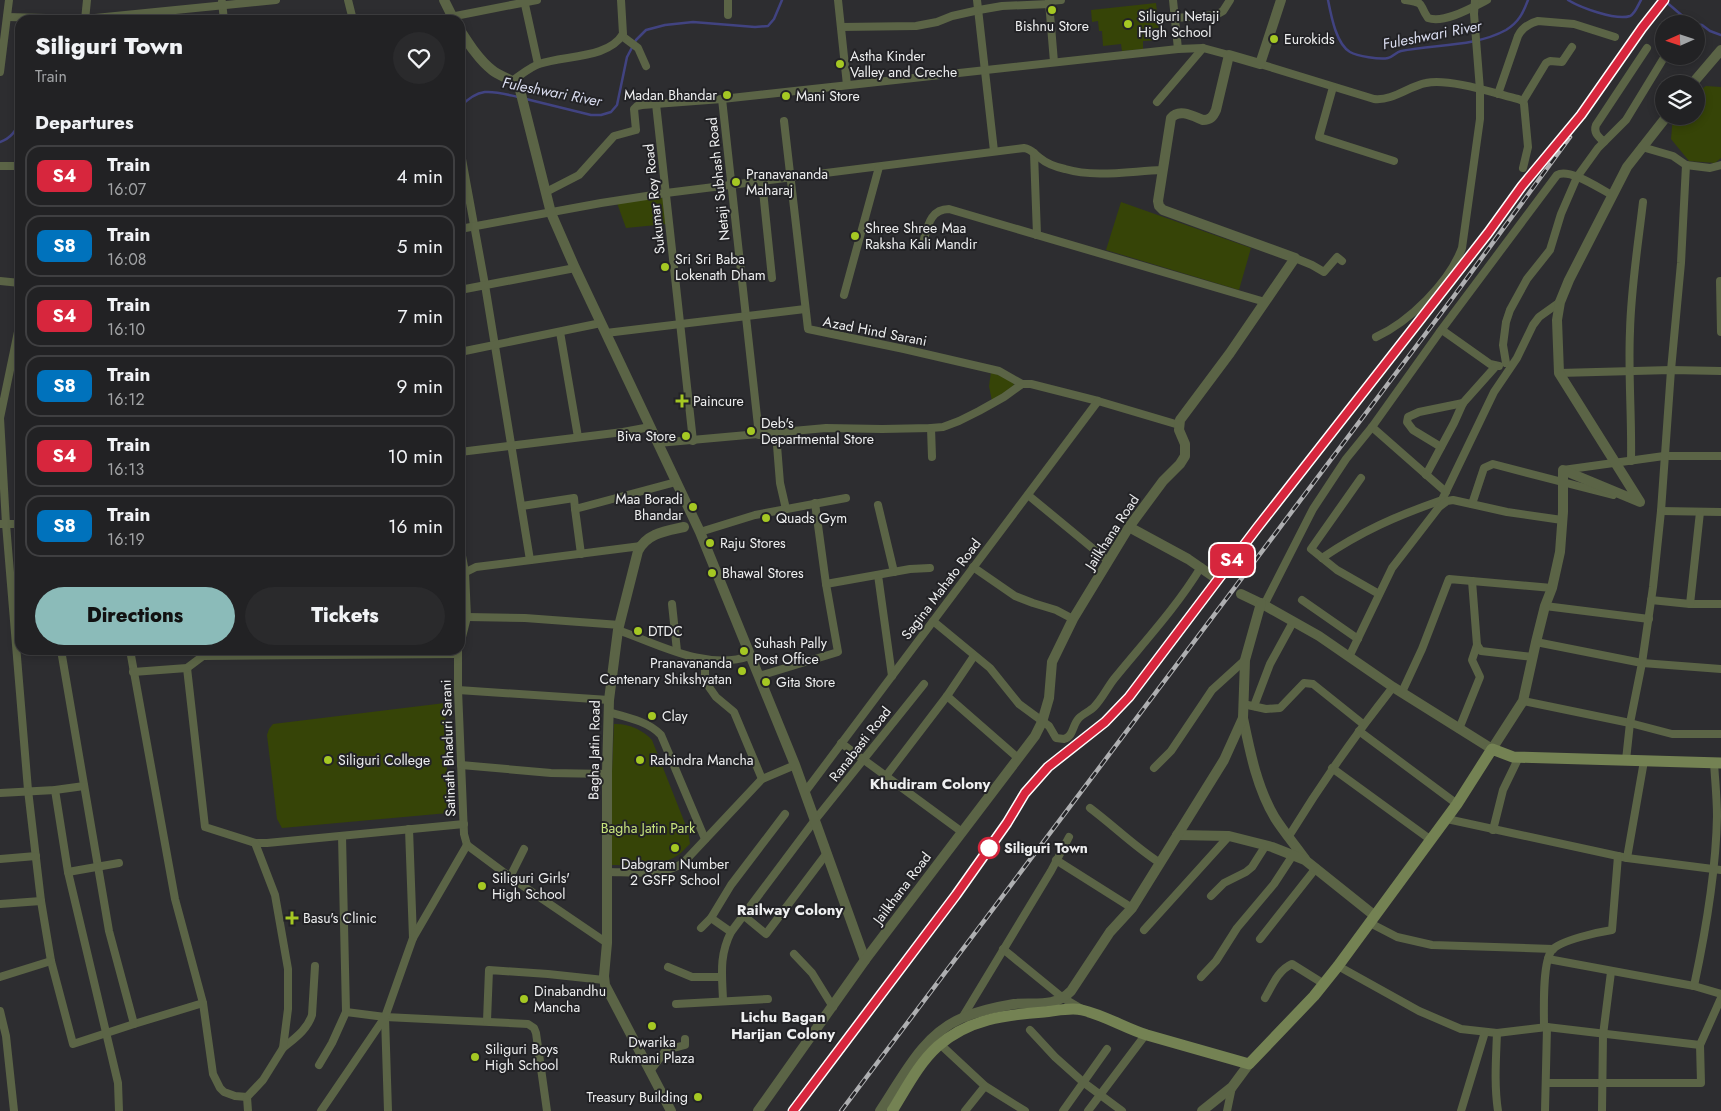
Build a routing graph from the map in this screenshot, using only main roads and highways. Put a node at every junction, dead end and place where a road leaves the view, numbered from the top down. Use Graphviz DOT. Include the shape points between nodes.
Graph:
graph roads {
  1 [pos="1718,762"];
  2 [pos="892,1111"];
  1 -- 2 [label="main road" via="1513,757 1492,749 1447,819 1338,966 1249,1064 1146,1034 1084,1010 997,1017 958,1032 938,1046 922,1064"];
}
